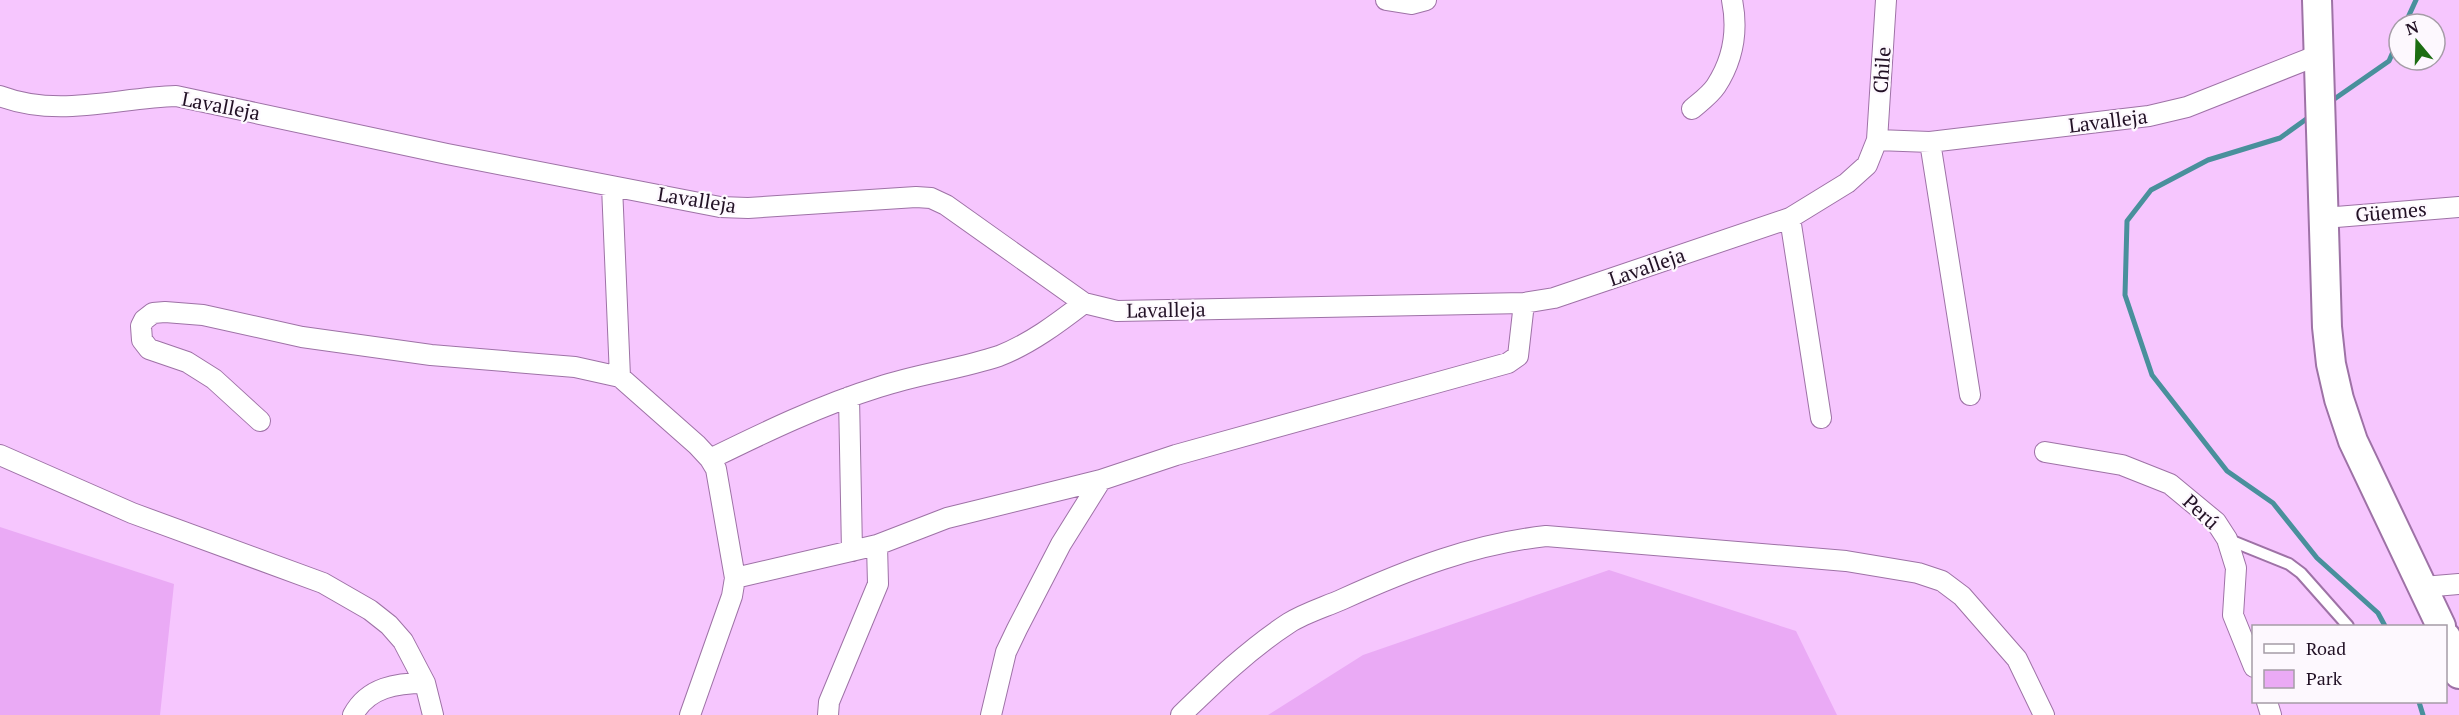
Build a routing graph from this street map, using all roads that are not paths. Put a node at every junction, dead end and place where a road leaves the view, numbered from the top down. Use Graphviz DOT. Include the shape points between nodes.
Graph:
graph roads {
  1 [pos="1386,0"];
  2 [pos="1426,0"];
  3 [pos="1732,0"];
  4 [pos="1886,0"];
  5 [pos="2317,0"];
  6 [pos="2321,65"];
  7 [pos="0,96"];
  8 [pos="1692,109"];
  9 [pos="1878,140"];
  10 [pos="1930,142"];
  11 [pos="612,186"];
  12 [pos="2459,207"];
  13 [pos="1790,218"];
  14 [pos="2324,218"];
  15 [pos="1084,303"];
  16 [pos="1524,303"];
  17 [pos="620,377"];
  18 [pos="1970,394"];
  19 [pos="849,397"];
  20 [pos="1821,418"];
  21 [pos="260,421"];
  22 [pos="2045,452"];
  23 [pos="0,455"];
  24 [pos="710,459"];
  25 [pos="1101,480"];
  26 [pos="2227,539"];
  27 [pos="877,545"];
  28 [pos="852,551"];
  29 [pos="735,578"];
  30 [pos="2459,584"];
  31 [pos="2423,587"];
  32 [pos="2346,625"];
  33 [pos="2440,625"];
  34 [pos="2447,642"];
  35 [pos="2252,664"];
  36 [pos="2459,674"];
  37 [pos="425,683"];
  38 [pos="353,715"];
  39 [pos="433,715"];
  40 [pos="690,715"];
  41 [pos="828,715"];
  42 [pos="991,715"];
  43 [pos="1181,715"];
  44 [pos="2044,715"];
  1 -- 2 [label="street" via="1411,4"];
  3 -- 8 [label="street" via="1734,39 1728,62 1715,87"];
  4 -- 9 [label="street, Chile"];
  5 -- 6 [label="main road"];
  6 -- 10 [label="street, Lavalleja" via="2149,116"];
  6 -- 14 [label="main road"];
  7 -- 11 [label="street, Lavalleja" via="44,108 176,96"];
  9 -- 10 [label="street, Lavalleja"];
  9 -- 13 [label="street, Lavalleja" via="1867,165 1847,183"];
  10 -- 18 [label="street"];
  11 -- 15 [label="street, Lavalleja" via="729,207 931,198"];
  11 -- 17 [label="street"];
  12 -- 14 [label="street, Güemes"];
  13 -- 16 [label="street, Lavalleja" via="1554,298"];
  13 -- 20 [label="street"];
  14 -- 31 [label="main road" via="2327,327 2339,399 2353,441"];
  15 -- 16 [label="street, Lavalleja" via="1116,311"];
  15 -- 19 [label="street" via="1029,342 999,356"];
  16 -- 25 [label="street" via="1518,356 1508,363"];
  17 -- 21 [label="street" via="575,367 431,355 302,337 203,315 153,313 144,320 142,340 149,349 187,362 214,379"];
  17 -- 24 [label="street"];
  19 -- 24 [label="street"];
  19 -- 28 [label="street"];
  22 -- 26 [label="street, Perú" via="2122,465 2170,484 2216,522"];
  23 -- 37 [label="street" via="132,513 323,583 389,625 403,641"];
  24 -- 29 [label="street" via="716,470"];
  25 -- 27 [label="street" via="947,518"];
  25 -- 42 [label="street" via="1061,544 1017,628 1006,652"];
  26 -- 32 [label="lane" via="2289,564"];
  26 -- 35 [label="street, Perú" via="2236,568 2234,615"];
  27 -- 28 [label="street"];
  27 -- 41 [label="street" via="878,584 829,702"];
  28 -- 29 [label="street"];
  29 -- 40 [label="street"];
  30 -- 31 [label="street"];
  31 -- 33 [label="main road"];
  34 -- 36 [label="main road"];
  37 -- 38 [label="street" via="399,683 374,692"];
  37 -- 39 [label="street"];
  43 -- 44 [label="street" via="1235,663 1290,622 1397,575 1472,549 1546,536 1846,561 1942,581 1962,596 2017,659"];
}
